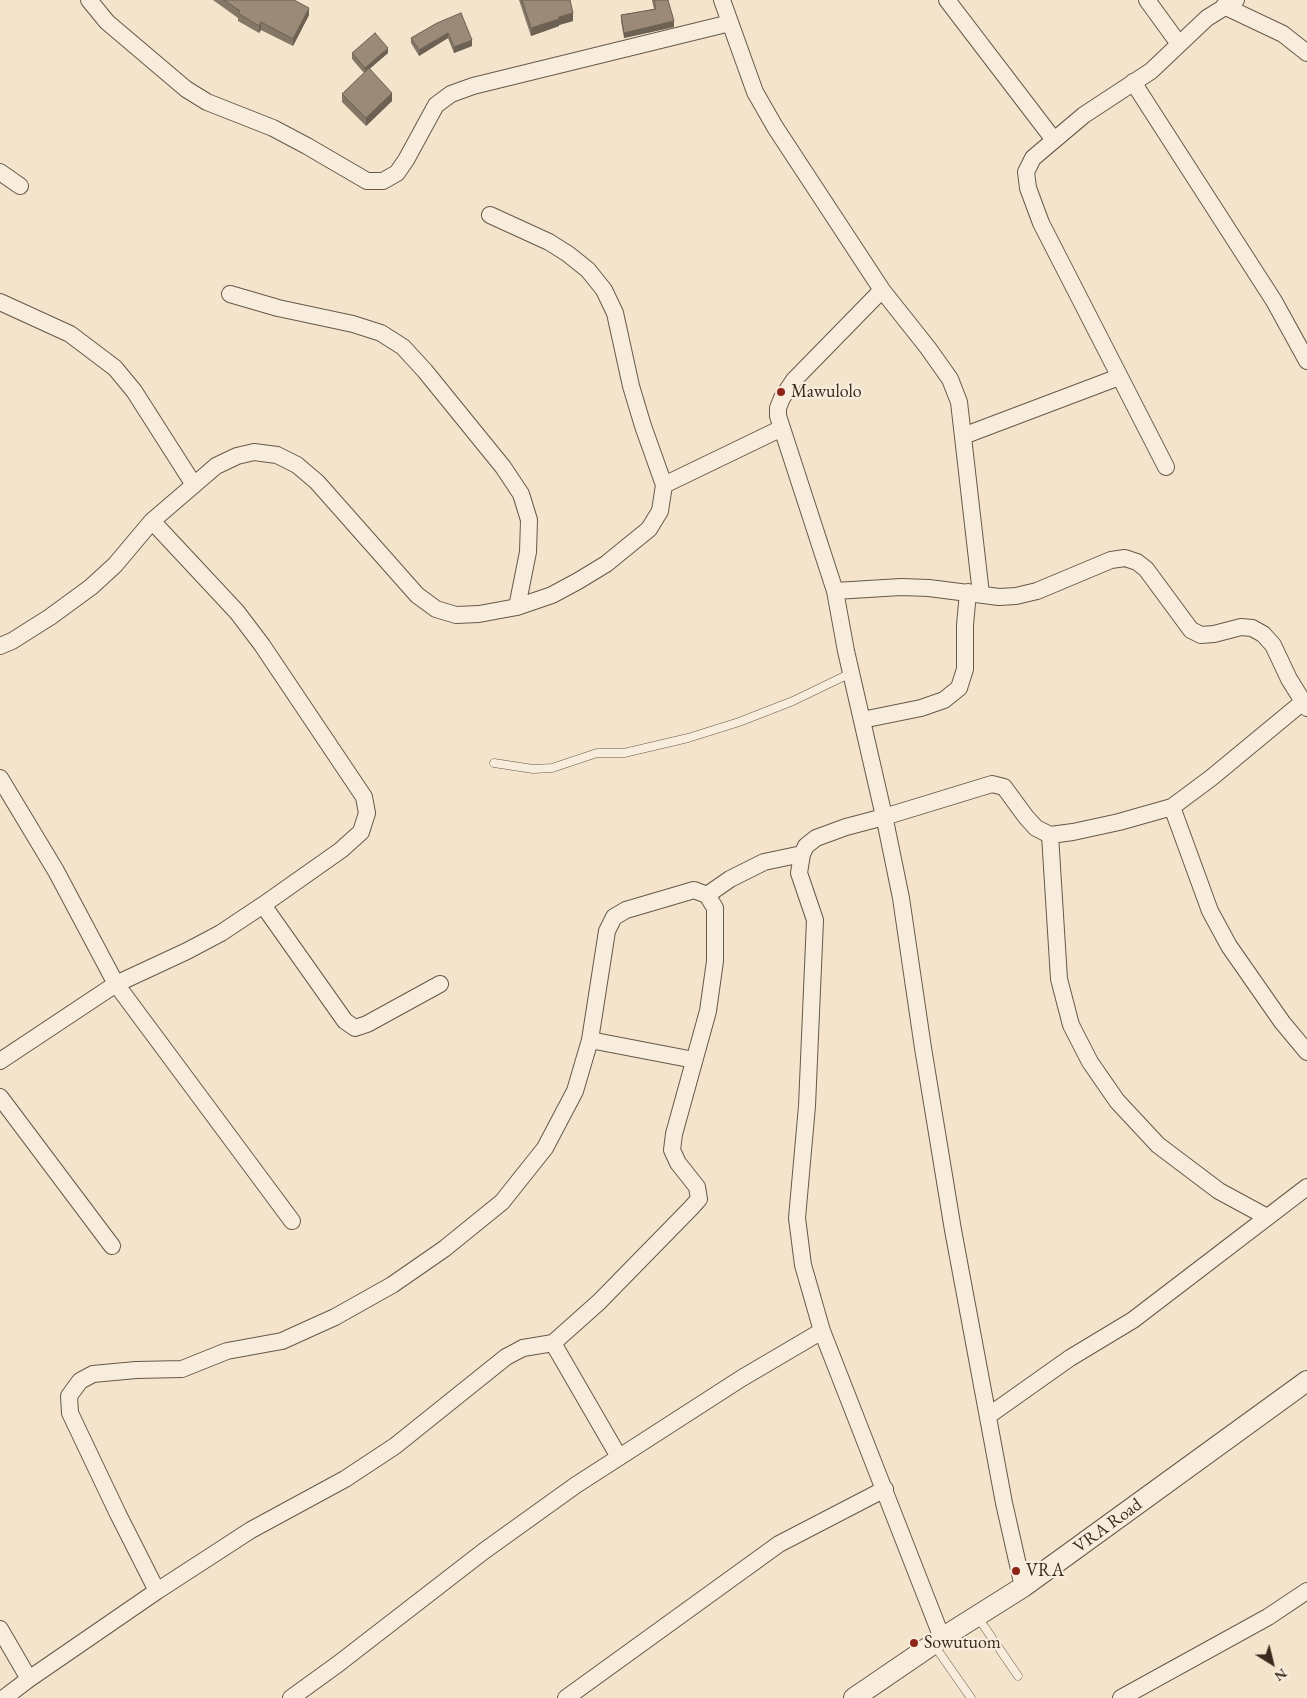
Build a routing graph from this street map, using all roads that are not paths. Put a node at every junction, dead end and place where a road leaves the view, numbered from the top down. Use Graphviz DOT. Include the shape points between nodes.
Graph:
graph roads {
  1 [pos="89,0"];
  2 [pos="722,0"];
  3 [pos="947,0"];
  4 [pos="1147,0"];
  5 [pos="1230,3"];
  6 [pos="730,23"];
  7 [pos="1179,44"];
  8 [pos="1307,53"];
  9 [pos="1133,82"];
  10 [pos="1054,140"];
  11 [pos="0,172"];
  12 [pos="20,186"];
  13 [pos="490,215"];
  14 [pos="882,290"];
  15 [pos="230,294"];
  16 [pos="0,302"];
  17 [pos="1307,361"];
  18 [pos="1119,377"];
  19 [pos="782,428"];
  20 [pos="963,436"];
  21 [pos="1166,467"];
  22 [pos="194,485"];
  23 [pos="664,485"];
  24 [pos="152,521"];
  25 [pos="835,591"];
  26 [pos="974,593"];
  27 [pos="517,608"];
  28 [pos="0,646"];
  29 [pos="851,673"];
  30 [pos="1305,705"];
  31 [pos="862,720"];
  32 [pos="494,763"];
  33 [pos="0,778"];
  34 [pos="1172,807"];
  35 [pos="884,817"];
  36 [pos="1050,835"];
  37 [pos="802,854"];
  38 [pos="707,895"];
  39 [pos="263,905"];
  40 [pos="116,984"];
  41 [pos="440,984"];
  42 [pos="590,1040"];
  43 [pos="1307,1052"];
  44 [pos="694,1060"];
  45 [pos="0,1061"];
  46 [pos="0,1097"];
  47 [pos="1307,1187"];
  48 [pos="1267,1217"];
  49 [pos="292,1221"];
  50 [pos="112,1246"];
  51 [pos="822,1331"];
  52 [pos="553,1343"];
  53 [pos="1307,1381"];
  54 [pos="988,1416"];
  55 [pos="619,1457"];
  56 [pos="885,1490"];
  57 [pos="1023,1587"];
  58 [pos="157,1591"];
  59 [pos="1307,1591"];
  60 [pos="977,1616"];
  61 [pos="0,1630"];
  62 [pos="937,1641"];
  63 [pos="1018,1676"];
  64 [pos="29,1679"];
  65 [pos="4,1698"];
  66 [pos="291,1698"];
  67 [pos="566,1698"];
  68 [pos="854,1698"];
  69 [pos="972,1698"];
  70 [pos="1121,1698"];
  1 -- 6 [label="street" via="107,22 186,89 208,102 273,128 367,181 383,181 397,173 436,105 451,94"];
  2 -- 6 [label="street"];
  3 -- 10 [label="street"];
  4 -- 7 [label="street"];
  5 -- 7 [label="street" via="1207,18"];
  5 -- 8 [label="street" via="1283,34"];
  6 -- 14 [label="street" via="755,92 774,127"];
  7 -- 9 [label="street"];
  9 -- 10 [label="street"];
  9 -- 17 [label="street" via="1274,301"];
  10 -- 18 [label="street" via="1033,158 1026,172 1028,188 1041,223"];
  11 -- 12 [label="street"];
  13 -- 23 [label="street" via="568,254 588,270 604,290 615,313 631,386"];
  14 -- 19 [label="street" via="794,380 778,408"];
  14 -- 20 [label="street" via="950,379 959,402"];
  15 -- 27 [label="street" via="380,333 403,347 425,371 521,494 529,520 528,552"];
  16 -- 22 [label="street" via="70,334 115,368 134,391"];
  18 -- 20 [label="street"];
  18 -- 21 [label="street"];
  19 -- 23 [label="street"];
  19 -- 25 [label="street"];
  20 -- 26 [label="street"];
  22 -- 24 [label="street"];
  22 -- 27 [label="street" via="216,466 237,456 254,452 277,455 297,465 317,482 417,595 436,610 456,615"];
  23 -- 27 [label="street" via="660,511 649,529 630,546 578,581"];
  24 -- 28 [label="street" via="116,564 91,587 50,617"];
  24 -- 39 [label="street" via="237,612 262,644 364,797 368,813 361,832 327,861"];
  25 -- 26 [label="street" via="901,587"];
  25 -- 29 [label="street"];
  26 -- 30 [label="street" via="1016,596 1037,591 1111,560 1125,558 1137,562 1146,569 1191,630 1201,635 1241,627 1263,634 1273,645"];
  26 -- 31 [label="street" via="965,625 965,669 959,688 944,700 921,708"];
  29 -- 31 [label="street"];
  29 -- 32 [label="lane" via="793,701 688,738 624,753 597,753 552,768"];
  30 -- 34 [label="street"];
  31 -- 35 [label="street"];
  33 -- 40 [label="street" via="56,871"];
  34 -- 36 [label="street" via="1110,824"];
  34 -- 43 [label="street" via="1210,910 1229,946"];
  35 -- 36 [label="street" via="992,784 1004,788 1036,828"];
  35 -- 37 [label="street" via="816,838"];
  35 -- 54 [label="street" via="901,898 952,1221"];
  36 -- 48 [label="street" via="1059,979 1071,1025 1090,1062 1117,1101 1158,1145 1219,1192"];
  37 -- 38 [label="street" via="764,862"];
  37 -- 51 [label="street" via="800,873 815,920 807,1106 798,1218 803,1265"];
  38 -- 42 [label="street" via="694,890 626,910 614,917 607,931"];
  38 -- 44 [label="street" via="715,908 715,961 708,1011"];
  39 -- 40 [label="street" via="222,933"];
  39 -- 41 [label="street" via="345,1021 355,1028"];
  40 -- 45 [label="street"];
  40 -- 49 [label="street"];
  42 -- 44 [label="street"];
  42 -- 58 [label="street" via="575,1091 544,1148 502,1202 444,1249 392,1285 335,1317 282,1341 227,1351 182,1369 93,1374 80,1381 69,1396 70,1413"];
  44 -- 52 [label="street" via="672,1150 697,1187 699,1199 599,1302"];
  46 -- 50 [label="street"];
  47 -- 48 [label="street"];
  48 -- 54 [label="street" via="1133,1320 1070,1358"];
  51 -- 55 [label="street"];
  51 -- 56 [label="street"];
  52 -- 55 [label="street"];
  52 -- 58 [label="street" via="523,1348 506,1357 395,1446 352,1475 251,1530"];
  53 -- 57 [label="street, VRA Road"];
  54 -- 57 [label="street"];
  55 -- 66 [label="street" via="526,1520"];
  56 -- 62 [label="street"];
  56 -- 67 [label="street" via="779,1544"];
  57 -- 60 [label="street, VRA Road"];
  58 -- 64 [label="street"];
  59 -- 70 [label="street" via="1268,1617"];
  60 -- 62 [label="street, VRA Road"];
  60 -- 63 [label="lane"];
  61 -- 64 [label="street"];
  62 -- 68 [label="street, VRA Road"];
  62 -- 69 [label="lane"];
  64 -- 65 [label="street"];
}
